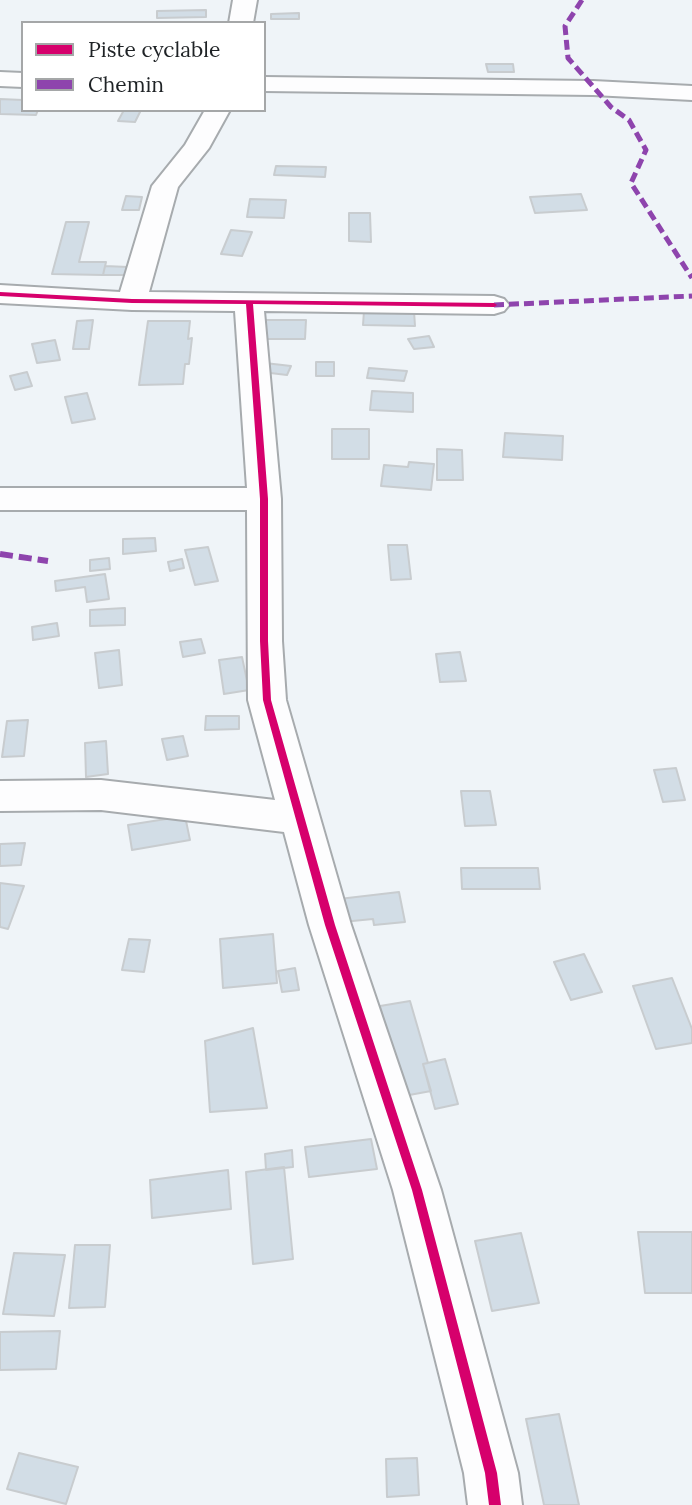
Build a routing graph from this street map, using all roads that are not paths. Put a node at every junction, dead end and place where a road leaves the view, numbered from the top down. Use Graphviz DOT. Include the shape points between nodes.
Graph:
graph roads {
  1 [pos="245,0"];
  2 [pos="242,21"];
  3 [pos="0,79"];
  4 [pos="21,80"];
  5 [pos="266,85"];
  6 [pos="692,93"];
  7 [pos="217,112"];
  8 [pos="0,294"];
  9 [pos="132,301"];
  10 [pos="249,302"];
  11 [pos="494,305"];
  12 [pos="0,499"];
  13 [pos="264,499"];
  14 [pos="0,796"];
  15 [pos="299,818"];
  16 [pos="495,1505"];
  1 -- 2 [label="street"];
  3 -- 4 [label="street"];
  5 -- 6 [label="street"];
  7 -- 9 [label="street" via="196,148 165,186"];
  8 -- 9 [label="street"];
  9 -- 10 [label="street"];
  10 -- 11 [label="street"];
  10 -- 13 [label="street"];
  12 -- 13 [label="street"];
  13 -- 15 [label="street" via="267,700"];
  14 -- 15 [label="street" via="101,795"];
  15 -- 16 [label="street" via="417,1190 491,1473"];
}
